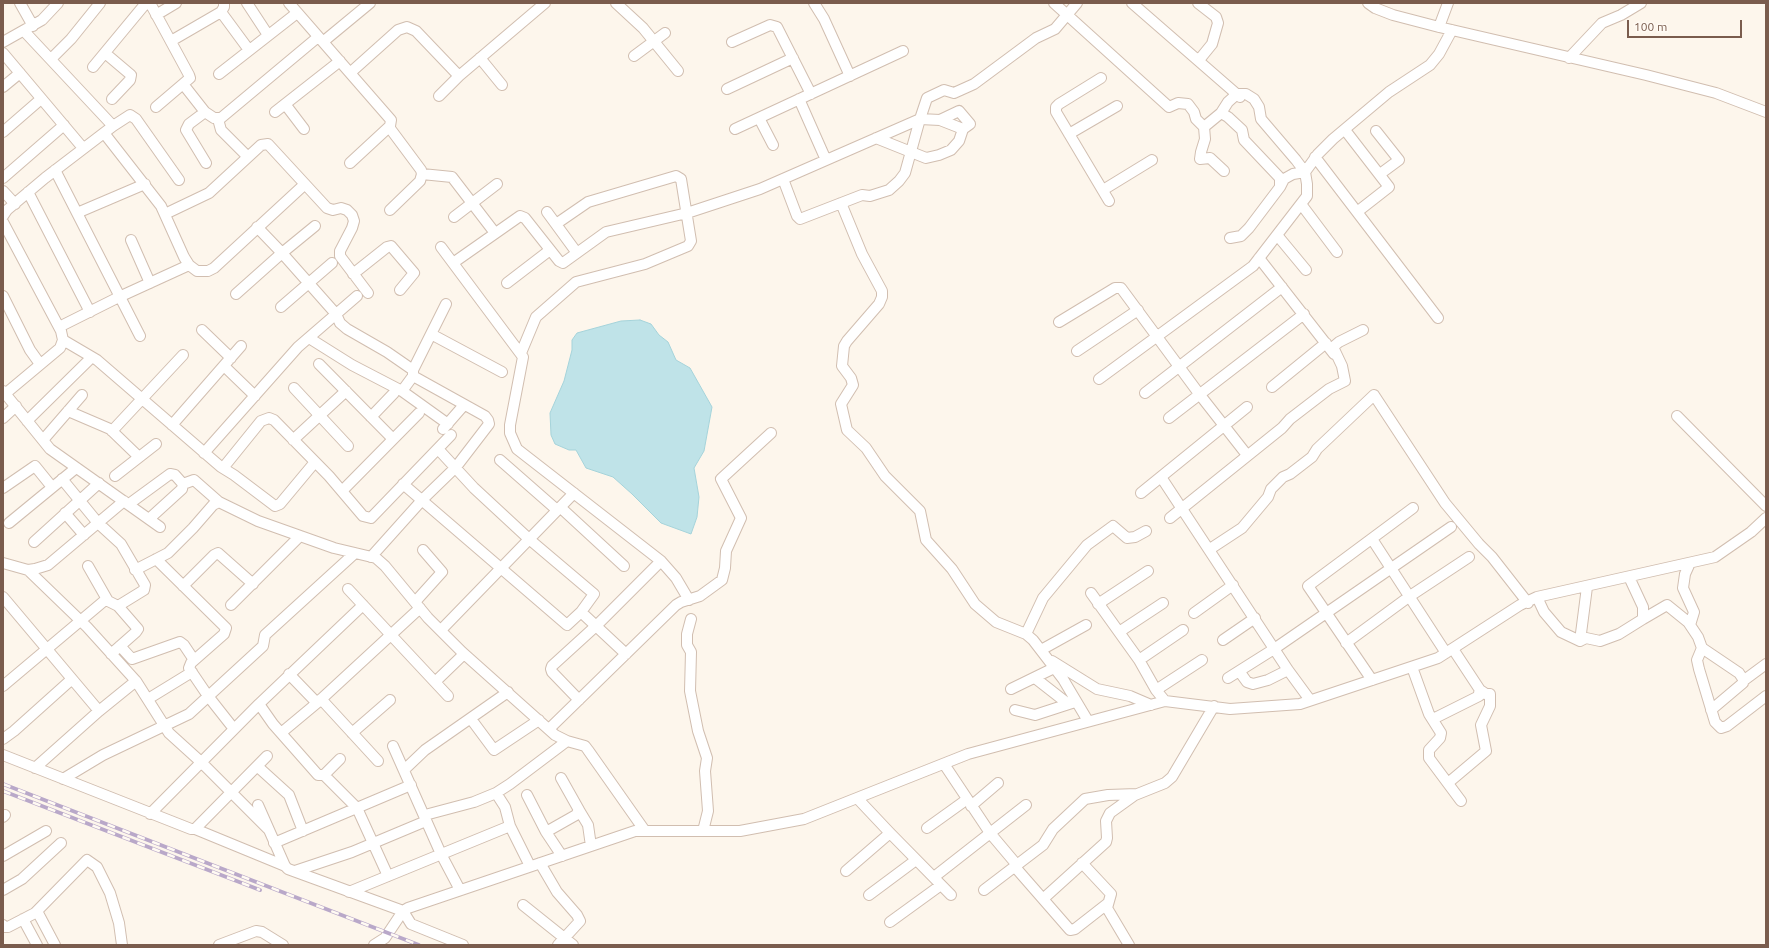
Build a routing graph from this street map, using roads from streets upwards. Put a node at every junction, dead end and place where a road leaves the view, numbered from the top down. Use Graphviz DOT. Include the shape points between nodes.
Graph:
graph roads {
  1 [pos="20,3"];
  2 [pos="58,3"];
  3 [pos="100,3"];
  4 [pos="146,3"];
  5 [pos="150,3"];
  6 [pos="176,3"];
  7 [pos="247,3"];
  8 [pos="290,3"];
  9 [pos="545,3"];
  10 [pos="616,3"];
  11 [pos="814,3"];
  12 [pos="1054,3"];
  13 [pos="1077,3"];
  14 [pos="1132,3"];
  15 [pos="1198,3"];
  16 [pos="1368,3"];
  17 [pos="1448,3"];
  18 [pos="1641,3"];
  19 [pos="366,4"];
  20 [pos="224,6"];
  21 [pos="297,13"];
  22 [pos="156,14"];
  23 [pos="1068,14"];
  24 [pos="1439,27"];
  25 [pos="28,28"];
  26 [pos="1452,30"];
  27 [pos="665,32"];
  28 [pos="268,35"];
  29 [pos="321,39"];
  30 [pos="3,41"];
  31 [pos="171,41"];
  32 [pos="654,41"];
  33 [pos="732,42"];
  34 [pos="249,50"];
  35 [pos="903,51"];
  36 [pos="3,53"];
  37 [pos="105,53"];
  38 [pos="634,56"];
  39 [pos="480,58"];
  40 [pos="793,58"];
  41 [pos="1569,58"];
  42 [pos="51,59"];
  43 [pos="1199,60"];
  44 [pos="340,61"];
  45 [pos="93,67"];
  46 [pos="678,71"];
  47 [pos="350,72"];
  48 [pos="20,73"];
  49 [pos="220,74"];
  50 [pos="459,76"];
  51 [pos="850,76"];
  52 [pos="1101,78"];
  53 [pos="183,84"];
  54 [pos="502,85"];
  55 [pos="3,87"];
  56 [pos="727,89"];
  57 [pos="811,94"];
  58 [pos="1238,95"];
  59 [pos="439,96"];
  60 [pos="41,99"];
  61 [pos="112,99"];
  62 [pos="799,99"];
  63 [pos="286,104"];
  64 [pos="1117,106"];
  65 [pos="156,108"];
  66 [pos="205,112"];
  67 [pos="275,112"];
  68 [pos="1766,112"];
  69 [pos="1221,113"];
  70 [pos="759,118"];
  71 [pos="218,119"];
  72 [pos="920,119"];
  73 [pos="940,120"];
  74 [pos="64,125"];
  75 [pos="113,126"];
  76 [pos="389,127"];
  77 [pos="1204,127"];
  78 [pos="304,129"];
  79 [pos="963,129"];
  80 [pos="735,130"];
  81 [pos="1345,130"];
  82 [pos="1376,131"];
  83 [pos="3,132"];
  84 [pos="104,133"];
  85 [pos="1069,134"];
  86 [pos="876,138"];
  87 [pos="773,146"];
  88 [pos="83,148"];
  89 [pos="911,152"];
  90 [pos="248,157"];
  91 [pos="1315,157"];
  92 [pos="826,160"];
  93 [pos="1152,160"];
  94 [pos="350,162"];
  95 [pos="206,163"];
  96 [pos="55,170"];
  97 [pos="1224,171"];
  98 [pos="1305,172"];
  99 [pos="422,174"];
  100 [pos="1380,174"];
  101 [pos="3,178"];
  102 [pos="783,179"];
  103 [pos="179,180"];
  104 [pos="145,184"];
  105 [pos="305,184"];
  106 [pos="497,184"];
  107 [pos="1280,187"];
  108 [pos="1102,190"];
  109 [pos="3,191"];
  110 [pos="28,192"];
  111 [pos="1109,201"];
  112 [pos="472,203"];
  113 [pos="841,203"];
  114 [pos="14,204"];
  115 [pos="1301,204"];
  116 [pos="390,210"];
  117 [pos="547,212"];
  118 [pos="1357,212"];
  119 [pos="77,213"];
  120 [pos="686,213"];
  121 [pos="165,214"];
  122 [pos="3,216"];
  123 [pos="454,217"];
  124 [pos="3,222"];
  125 [pos="556,224"];
  126 [pos="315,226"];
  127 [pos="257,228"];
  128 [pos="495,233"];
  129 [pos="1277,235"];
  130 [pos="1230,238"];
  131 [pos="131,240"];
  132 [pos="441,247"];
  133 [pos="550,250"];
  134 [pos="1337,252"];
  135 [pos="282,253"];
  136 [pos="577,253"];
  137 [pos="1259,258"];
  138 [pos="332,263"];
  139 [pos="453,263"];
  140 [pos="189,265"];
  141 [pos="1306,270"];
  142 [pos="353,274"];
  143 [pos="150,283"];
  144 [pos="507,283"];
  145 [pos="308,284"];
  146 [pos="1282,287"];
  147 [pos="400,290"];
  148 [pos="368,293"];
  149 [pos="236,294"];
  150 [pos="357,296"];
  151 [pos="119,297"];
  152 [pos="4,302"];
  153 [pos="446,304"];
  154 [pos="281,308"];
  155 [pos="1138,310"];
  156 [pos="90,312"];
  157 [pos="336,314"];
  158 [pos="1304,314"];
  159 [pos="1438,318"];
  160 [pos="1059,322"];
  161 [pos="59,327"];
  162 [pos="202,330"];
  163 [pos="1363,330"];
  164 [pos="431,334"];
  165 [pos="140,336"];
  166 [pos="1157,337"];
  167 [pos="309,338"];
  168 [pos="63,340"];
  169 [pos="1326,343"];
  170 [pos="241,346"];
  171 [pos="1077,351"];
  172 [pos="521,353"];
  173 [pos="182,355"];
  174 [pos="92,357"];
  175 [pos="231,358"];
  176 [pos="40,364"];
  177 [pos="319,364"];
  178 [pos="224,366"];
  179 [pos="1179,366"];
  180 [pos="1342,366"];
  181 [pos="502,372"];
  182 [pos="413,373"];
  183 [pos="1099,379"];
  184 [pos="1272,387"];
  185 [pos="294,388"];
  186 [pos="346,391"];
  187 [pos="4,392"];
  188 [pos="398,392"];
  189 [pos="1145,393"];
  190 [pos="82,395"];
  191 [pos="1200,395"];
  192 [pos="255,396"];
  193 [pos="142,399"];
  194 [pos="464,405"];
  195 [pos="16,406"];
  196 [pos="1247,407"];
  197 [pos="68,411"];
  198 [pos="419,412"];
  199 [pos="319,415"];
  200 [pos="1677,416"];
  201 [pos="371,417"];
  202 [pos="3,418"];
  203 [pos="1169,418"];
  204 [pos="27,421"];
  205 [pos="172,425"];
  206 [pos="1224,425"];
  207 [pos="448,429"];
  208 [pos="112,431"];
  209 [pos="771,433"];
  210 [pos="393,439"];
  211 [pos="43,440"];
  212 [pos="293,440"];
  213 [pos="156,444"];
  214 [pos="348,446"];
  215 [pos="438,449"];
  216 [pos="204,453"];
  217 [pos="1248,456"];
  218 [pos="139,457"];
  219 [pos="500,460"];
  220 [pos="315,462"];
  221 [pos="456,467"];
  222 [pos="76,468"];
  223 [pos="223,468"];
  224 [pos="115,476"];
  225 [pos="1161,477"];
  226 [pos="62,479"];
  227 [pos="99,483"];
  228 [pos="183,484"];
  229 [pos="403,484"];
  230 [pos="52,487"];
  231 [pos="3,488"];
  232 [pos="342,492"];
  233 [pos="574,493"];
  234 [pos="1141,493"];
  235 [pos="423,499"];
  236 [pos="80,500"];
  237 [pos="126,502"];
  238 [pos="219,502"];
  239 [pos="1766,506"];
  240 [pos="1183,507"];
  241 [pos="1413,508"];
  242 [pos="558,509"];
  243 [pos="66,513"];
  244 [pos="1170,518"];
  245 [pos="1766,518"];
  246 [pos="149,519"];
  247 [pos="9,523"];
  248 [pos="98,523"];
  249 [pos="160,527"];
  250 [pos="1451,528"];
  251 [pos="1146,531"];
  252 [pos="84,535"];
  253 [pos="300,536"];
  254 [pos="529,539"];
  255 [pos="1372,539"];
  256 [pos="34,542"];
  257 [pos="1210,549"];
  258 [pos="423,550"];
  259 [pos="355,553"];
  260 [pos="371,557"];
  261 [pos="1469,557"];
  262 [pos="156,559"];
  263 [pos="661,561"];
  264 [pos="1690,563"];
  265 [pos="3,564"];
  266 [pos="88,566"];
  267 [pos="624,566"];
  268 [pos="502,568"];
  269 [pos="1391,568"];
  270 [pos="28,570"];
  271 [pos="135,570"];
  272 [pos="1148,571"];
  273 [pos="1629,577"];
  274 [pos="252,584"];
  275 [pos="1234,585"];
  276 [pos="183,586"];
  277 [pos="1587,587"];
  278 [pos="348,589"];
  279 [pos="1091,594"];
  280 [pos="1410,596"];
  281 [pos="3,597"];
  282 [pos="1537,598"];
  283 [pos="689,600"];
  284 [pos="108,601"];
  285 [pos="1163,603"];
  286 [pos="1528,603"];
  287 [pos="1098,604"];
  288 [pos="231,605"];
  289 [pos="363,605"];
  290 [pos="418,605"];
  291 [pos="118,606"];
  292 [pos="581,612"];
  293 [pos="1327,612"];
  294 [pos="1194,613"];
  295 [pos="1255,618"];
  296 [pos="691,619"];
  297 [pos="1643,619"];
  298 [pos="80,621"];
  299 [pos="597,625"];
  300 [pos="1086,625"];
  301 [pos="1690,625"];
  302 [pos="441,630"];
  303 [pos="1183,630"];
  304 [pos="1119,632"];
  305 [pos="392,634"];
  306 [pos="1026,634"];
  307 [pos="1222,640"];
  308 [pos="1580,641"];
  309 [pos="1346,643"];
  310 [pos="120,646"];
  311 [pos="46,648"];
  312 [pos="1702,648"];
  313 [pos="1274,649"];
  314 [pos="1450,651"];
  315 [pos="110,654"];
  316 [pos="464,654"];
  317 [pos="626,654"];
  318 [pos="1044,654"];
  319 [pos="194,660"];
  320 [pos="1139,660"];
  321 [pos="1202,660"];
  322 [pos="1766,664"];
  323 [pos="1412,667"];
  324 [pos="1054,668"];
  325 [pos="1288,670"];
  326 [pos="1239,671"];
  327 [pos="192,672"];
  328 [pos="289,674"];
  329 [pos="1035,678"];
  330 [pos="1228,678"];
  331 [pos="72,679"];
  332 [pos="1372,680"];
  333 [pos="136,681"];
  334 [pos="1743,681"];
  335 [pos="435,682"];
  336 [pos="3,686"];
  337 [pos="1011,689"];
  338 [pos="1156,690"];
  339 [pos="508,692"];
  340 [pos="1486,694"];
  341 [pos="208,696"];
  342 [pos="448,696"];
  343 [pos="1766,696"];
  344 [pos="148,699"];
  345 [pos="390,700"];
  346 [pos="579,700"];
  347 [pos="1310,700"];
  348 [pos="319,701"];
  349 [pos="1165,701"];
  350 [pos="1071,702"];
  351 [pos="259,704"];
  352 [pos="1151,705"];
  353 [pos="1214,706"];
  354 [pos="1015,710"];
  355 [pos="1711,710"];
  356 [pos="99,711"];
  357 [pos="470,719"];
  358 [pos="1433,719"];
  359 [pos="539,720"];
  360 [pos="1088,722"];
  361 [pos="165,726"];
  362 [pos="234,729"];
  363 [pos="549,729"];
  364 [pos="281,733"];
  365 [pos="352,734"];
  366 [pos="3,739"];
  367 [pos="567,741"];
  368 [pos="393,746"];
  369 [pos="3,755"];
  370 [pos="267,756"];
  371 [pos="340,759"];
  372 [pos="378,761"];
  373 [pos="201,762"];
  374 [pos="944,764"];
  375 [pos="257,766"];
  376 [pos="35,768"];
  377 [pos="404,770"];
  378 [pos="324,775"];
  379 [pos="561,778"];
  380 [pos="63,779"];
  381 [pos="1448,783"];
  382 [pos="998,784"];
  383 [pos="411,786"];
  384 [pos="232,792"];
  385 [pos="496,793"];
  386 [pos="526,794"];
  387 [pos="1137,794"];
  388 [pos="857,798"];
  389 [pos="1461,801"];
  390 [pos="968,803"];
  391 [pos="258,805"];
  392 [pos="1026,805"];
  393 [pos="357,808"];
  394 [pos="579,810"];
  395 [pos="150,814"];
  396 [pos="425,818"];
  397 [pos="510,826"];
  398 [pos="927,828"];
  399 [pos="194,829"];
  400 [pos="268,829"];
  401 [pos="46,831"];
  402 [pos="303,831"];
  403 [pos="645,831"];
  404 [pos="703,831"];
  405 [pos="546,832"];
  406 [pos="890,833"];
  407 [pos="990,833"];
  408 [pos="61,843"];
  409 [pos="274,843"];
  410 [pos="372,844"];
  411 [pos="591,846"];
  412 [pos="440,854"];
  413 [pos="3,856"];
  414 [pos="562,856"];
  415 [pos="916,860"];
  416 [pos="540,863"];
  417 [pos="1082,863"];
  418 [pos="285,866"];
  419 [pos="530,866"];
  420 [pos="1016,866"];
  421 [pos="295,871"];
  422 [pos="846,871"];
  423 [pos="388,876"];
  424 [pos="934,877"];
  425 [pos="941,885"];
  426 [pos="3,890"];
  427 [pos="460,890"];
  428 [pos="984,890"];
  429 [pos="349,892"];
  430 [pos="869,895"];
  431 [pos="952,895"];
  432 [pos="1043,899"];
  433 [pos="1107,904"];
  434 [pos="523,905"];
  435 [pos="37,911"];
  436 [pos="403,911"];
  437 [pos="23,919"];
  438 [pos="890,922"];
  439 [pos="3,925"];
  440 [pos="561,942"];
  441 [pos="224,944"];
  442 [pos="37,945"];
  443 [pos="55,945"];
  444 [pos="122,945"];
  445 [pos="283,945"];
  446 [pos="374,945"];
  447 [pos="463,945"];
  448 [pos="573,945"];
  449 [pos="1129,945"];
  1 -- 25 [label="street"];
  2 -- 25 [label="street" via="47,17"];
  3 -- 42 [label="street"];
  4 -- 37 [label="street"];
  5 -- 22 [label="street"];
  6 -- 22 [label="street"];
  7 -- 28 [label="street"];
  8 -- 21 [label="street"];
  9 -- 39 [label="street"];
  10 -- 32 [label="street"];
  11 -- 51 [label="street"];
  12 -- 23 [label="street"];
  13 -- 23 [label="street"];
  14 -- 43 [label="street"];
  15 -- 43 [label="street" via="1216,18 1218,23 1212,44"];
  16 -- 24 [label="street" via="1393,15"];
  17 -- 24 [label="street"];
  18 -- 41 [label="street" via="1602,23"];
  19 -- 29 [label="street"];
  20 -- 31 [label="street"];
  20 -- 34 [label="street"];
  21 -- 28 [label="street"];
  21 -- 29 [label="street"];
  22 -- 31 [label="street"];
  23 -- 72 [label="street" via="1055,29 1036,38 974,84 954,93 944,90 927,98"];
  23 -- 77 [label="street" via="1169,107 1188,104"];
  24 -- 26 [label="street"];
  25 -- 30 [label="street"];
  25 -- 42 [label="street"];
  26 -- 41 [label="street"];
  26 -- 81 [label="street" via="1430,65 1399,85"];
  27 -- 32 [label="street"];
  28 -- 34 [label="street"];
  29 -- 44 [label="street"];
  29 -- 71 [label="street"];
  31 -- 53 [label="street" via="190,78"];
  32 -- 38 [label="street"];
  32 -- 46 [label="street"];
  33 -- 40 [label="street" via="774,25"];
  34 -- 49 [label="street"];
  35 -- 51 [label="street"];
  36 -- 48 [label="street"];
  37 -- 45 [label="street"];
  37 -- 61 [label="street" via="131,75 130,80"];
  39 -- 50 [label="street"];
  39 -- 54 [label="street"];
  40 -- 56 [label="street"];
  40 -- 57 [label="street"];
  41 -- 68 [label="street" via="1716,93"];
  42 -- 75 [label="street"];
  43 -- 58 [label="street"];
  44 -- 47 [label="street"];
  44 -- 63 [label="street"];
  47 -- 50 [label="street" via="398,30 407,27 416,31"];
  47 -- 76 [label="street" via="390,117 392,123"];
  48 -- 55 [label="street"];
  48 -- 60 [label="street"];
  50 -- 59 [label="street"];
  51 -- 57 [label="street"];
  52 -- 85 [label="street" via="1056,107 1056,112"];
  53 -- 65 [label="street"];
  53 -- 66 [label="street"];
  57 -- 62 [label="street"];
  58 -- 69 [label="street" via="1228,102"];
  58 -- 98 [label="street" via="1246,94 1254,99 1261,119"];
  60 -- 74 [label="street"];
  60 -- 83 [label="street"];
  62 -- 70 [label="street"];
  62 -- 92 [label="street"];
  63 -- 67 [label="street"];
  63 -- 78 [label="street"];
  64 -- 85 [label="street"];
  66 -- 71 [label="street"];
  66 -- 95 [label="street" via="189,124 186,130"];
  69 -- 77 [label="street"];
  69 -- 107 [label="street" via="1242,130 1244,140 1280,178"];
  70 -- 80 [label="street"];
  70 -- 87 [label="street"];
  71 -- 90 [label="street" via="221,130"];
  72 -- 73 [label="street"];
  72 -- 86 [label="street"];
  72 -- 89 [label="street"];
  73 -- 79 [label="street"];
  73 -- 79 [label="street" via="959,111 970,124"];
  74 -- 88 [label="street"];
  74 -- 101 [label="street"];
  75 -- 84 [label="street"];
  75 -- 103 [label="street" via="126,116 133,116"];
  76 -- 94 [label="street"];
  76 -- 99 [label="street"];
  77 -- 97 [label="street" via="1205,139 1200,159 1210,158"];
  79 -- 89 [label="street" via="959,141 951,150 939,156 926,158"];
  81 -- 91 [label="street"];
  81 -- 100 [label="street"];
  82 -- 100 [label="street" via="1399,160"];
  84 -- 88 [label="street"];
  84 -- 104 [label="street"];
  85 -- 108 [label="street"];
  86 -- 89 [label="street"];
  86 -- 92 [label="street"];
  88 -- 96 [label="street"];
  89 -- 113 [label="street" via="905,173 889,190 870,196 862,195"];
  90 -- 105 [label="street" via="261,145 268,144"];
  90 -- 121 [label="street" via="209,193"];
  91 -- 98 [label="street"];
  91 -- 118 [label="street"];
  92 -- 102 [label="street"];
  93 -- 108 [label="street"];
  96 -- 110 [label="street"];
  96 -- 119 [label="street"];
  98 -- 107 [label="street" via="1284,179"];
  98 -- 115 [label="street" via="1307,196"];
  99 -- 112 [label="street" via="452,177"];
  99 -- 116 [label="street" via="420,181"];
  100 -- 118 [label="street" via="1390,187"];
  102 -- 113 [label="street" via="800,219"];
  102 -- 120 [label="street"];
  104 -- 119 [label="street"];
  104 -- 121 [label="street"];
  105 -- 127 [label="street"];
  105 -- 142 [label="street" via="327,208 341,208 352,215 352,228 340,256"];
  106 -- 112 [label="street"];
  107 -- 130 [label="street" via="1249,228 1241,236"];
  108 -- 111 [label="street"];
  109 -- 114 [label="street"];
  110 -- 114 [label="street"];
  110 -- 156 [label="street"];
  112 -- 123 [label="street"];
  112 -- 128 [label="street"];
  113 -- 306 [label="street" via="862,254 882,290 879,304 844,346 842,366 853,382 841,404 847,430 866,448 885,476 920,511 926,540 952,569 975,604 996,622"];
  114 -- 122 [label="street"];
  115 -- 129 [label="street"];
  115 -- 134 [label="street"];
  117 -- 125 [label="street"];
  118 -- 159 [label="street"];
  119 -- 151 [label="street"];
  120 -- 125 [label="street" via="681,180 676,176 593,200"];
  120 -- 136 [label="street" via="606,232"];
  120 -- 172 [label="street" via="691,241 688,246 645,264 576,282 536,317"];
  121 -- 140 [label="street"];
  124 -- 161 [label="street"];
  125 -- 136 [label="street"];
  126 -- 135 [label="street"];
  127 -- 135 [label="street"];
  127 -- 140 [label="street" via="214,268 202,272"];
  128 -- 133 [label="street" via="523,216"];
  128 -- 139 [label="street"];
  129 -- 137 [label="street"];
  129 -- 141 [label="street"];
  131 -- 143 [label="street"];
  132 -- 139 [label="street"];
  133 -- 136 [label="street" via="561,263"];
  133 -- 144 [label="street"];
  135 -- 145 [label="street"];
  135 -- 149 [label="street"];
  137 -- 146 [label="street"];
  137 -- 166 [label="street" via="1249,270"];
  138 -- 145 [label="street"];
  139 -- 172 [label="street"];
  140 -- 143 [label="street"];
  142 -- 147 [label="street" via="391,246 414,273"];
  142 -- 148 [label="street"];
  143 -- 151 [label="street"];
  145 -- 154 [label="street"];
  145 -- 157 [label="street"];
  146 -- 158 [label="street"];
  146 -- 179 [label="street"];
  150 -- 157 [label="street"];
  151 -- 156 [label="street"];
  151 -- 165 [label="street"];
  152 -- 176 [label="street"];
  153 -- 164 [label="street"];
  155 -- 160 [label="street" via="1124,290 1118,287"];
  155 -- 166 [label="street"];
  155 -- 171 [label="street"];
  156 -- 161 [label="street"];
  157 -- 167 [label="street"];
  157 -- 182 [label="street" via="340,324 347,330 386,352"];
  158 -- 169 [label="street"];
  158 -- 191 [label="street"];
  161 -- 168 [label="street"];
  162 -- 175 [label="street"];
  163 -- 180 [label="street" via="1333,347"];
  164 -- 181 [label="street"];
  164 -- 182 [label="street"];
  166 -- 179 [label="street"];
  166 -- 183 [label="street"];
  167 -- 188 [label="street"];
  167 -- 192 [label="street"];
  168 -- 174 [label="street"];
  168 -- 176 [label="street" via="60,348"];
  169 -- 180 [label="street"];
  169 -- 184 [label="street"];
  170 -- 175 [label="street"];
  172 -- 233 [label="street" via="523,361 510,424 513,441 525,456"];
  173 -- 193 [label="street"];
  174 -- 193 [label="street"];
  174 -- 204 [label="street"];
  175 -- 178 [label="street"];
  176 -- 187 [label="street"];
  177 -- 186 [label="street"];
  178 -- 192 [label="street"];
  178 -- 205 [label="street"];
  179 -- 189 [label="street"];
  179 -- 191 [label="street"];
  180 -- 217 [label="street" via="1345,381 1329,389 1290,419"];
  182 -- 188 [label="street"];
  182 -- 194 [label="street"];
  185 -- 199 [label="street"];
  186 -- 199 [label="street"];
  186 -- 201 [label="street"];
  187 -- 195 [label="street"];
  188 -- 201 [label="street"];
  188 -- 207 [label="street"];
  190 -- 197 [label="street"];
  191 -- 203 [label="street"];
  191 -- 206 [label="street"];
  192 -- 216 [label="street"];
  193 -- 205 [label="street"];
  193 -- 208 [label="street"];
  194 -- 207 [label="street"];
  194 -- 221 [label="street" via="485,416 489,424"];
  195 -- 202 [label="street"];
  195 -- 204 [label="street"];
  196 -- 206 [label="street"];
  197 -- 208 [label="street"];
  197 -- 211 [label="street"];
  198 -- 210 [label="street"];
  199 -- 212 [label="street"];
  199 -- 214 [label="street"];
  200 -- 239 [label="street"];
  201 -- 210 [label="street"];
  204 -- 211 [label="street"];
  205 -- 216 [label="street"];
  206 -- 217 [label="street"];
  206 -- 225 [label="street"];
  207 -- 215 [label="street"];
  208 -- 218 [label="street"];
  209 -- 283 [label="street" via="721,479 741,518 726,552 722,580 700,596"];
  210 -- 232 [label="street"];
  211 -- 222 [label="street" via="50,449"];
  212 -- 220 [label="street"];
  212 -- 223 [label="street" via="274,420 265,419"];
  213 -- 218 [label="street"];
  215 -- 221 [label="street"];
  215 -- 229 [label="street"];
  216 -- 223 [label="street"];
  217 -- 240 [label="street"];
  218 -- 224 [label="street"];
  219 -- 242 [label="street"];
  220 -- 223 [label="street" via="280,504 275,506"];
  220 -- 232 [label="street"];
  221 -- 235 [label="street"];
  221 -- 254 [label="street" via="474,488"];
  222 -- 226 [label="street"];
  222 -- 227 [label="street"];
  225 -- 234 [label="street"];
  225 -- 240 [label="street"];
  226 -- 230 [label="street"];
  226 -- 236 [label="street"];
  227 -- 236 [label="street"];
  227 -- 237 [label="street"];
  228 -- 237 [label="street" via="175,475 170,474"];
  228 -- 238 [label="street" via="194,480"];
  228 -- 246 [label="street" via="181,491"];
  229 -- 232 [label="street" via="371,518 363,516"];
  229 -- 235 [label="street"];
  230 -- 231 [label="street" via="35,466"];
  230 -- 247 [label="street"];
  233 -- 242 [label="street"];
  233 -- 263 [label="street"];
  235 -- 260 [label="street"];
  235 -- 268 [label="street"];
  236 -- 243 [label="street"];
  236 -- 248 [label="street"];
  237 -- 246 [label="street"];
  237 -- 248 [label="street"];
  238 -- 253 [label="street" via="258,521"];
  238 -- 262 [label="street" via="212,505 176,546"];
  240 -- 244 [label="street"];
  240 -- 257 [label="street"];
  241 -- 255 [label="street"];
  242 -- 254 [label="street"];
  242 -- 267 [label="street"];
  243 -- 252 [label="street"];
  243 -- 256 [label="street"];
  245 -- 264 [label="street" via="1751,532 1715,557"];
  246 -- 249 [label="street"];
  248 -- 252 [label="street"];
  248 -- 271 [label="street" via="121,544"];
  250 -- 269 [label="street"];
  251 -- 306 [label="street" via="1127,538 1113,526 1087,545 1043,598"];
  252 -- 270 [label="street" via="48,565"];
  253 -- 259 [label="street"];
  253 -- 274 [label="street"];
  254 -- 268 [label="street"];
  254 -- 292 [label="street" via="594,594"];
  255 -- 269 [label="street"];
  255 -- 293 [label="street" via="1308,586"];
  257 -- 275 [label="street"];
  257 -- 286 [label="street" via="1242,528 1268,498 1271,489 1283,477 1312,457 1316,449 1374,395 1445,503"];
  258 -- 290 [label="street" via="442,572"];
  259 -- 260 [label="street"];
  259 -- 341 [label="street" via="265,635 263,646"];
  260 -- 290 [label="street" via="380,560 386,566"];
  261 -- 280 [label="street"];
  262 -- 271 [label="street"];
  262 -- 276 [label="street"];
  263 -- 283 [label="street" via="676,578"];
  263 -- 299 [label="street"];
  264 -- 273 [label="street"];
  264 -- 301 [label="street" via="1683,588 1694,612"];
  265 -- 270 [label="street"];
  266 -- 284 [label="street"];
  268 -- 292 [label="street" via="567,625"];
  268 -- 302 [label="street"];
  269 -- 280 [label="street"];
  269 -- 293 [label="street"];
  270 -- 298 [label="street"];
  271 -- 291 [label="street" via="145,588"];
  272 -- 287 [label="street"];
  273 -- 277 [label="street"];
  273 -- 297 [label="street" via="1643,607"];
  274 -- 276 [label="street" via="218,553 214,554"];
  274 -- 288 [label="street"];
  275 -- 294 [label="street"];
  275 -- 295 [label="street"];
  276 -- 319 [label="street" via="226,628 224,634"];
  277 -- 282 [label="street"];
  277 -- 308 [label="street"];
  278 -- 289 [label="street"];
  279 -- 287 [label="street"];
  280 -- 309 [label="street"];
  280 -- 314 [label="street"];
  281 -- 311 [label="street"];
  282 -- 286 [label="street"];
  282 -- 308 [label="street" via="1544,612 1561,632"];
  283 -- 317 [label="street" via="678,603"];
  284 -- 291 [label="street"];
  284 -- 298 [label="street" via="100,602"];
  285 -- 304 [label="street"];
  286 -- 314 [label="street" via="1520,605"];
  287 -- 304 [label="street"];
  289 -- 305 [label="street"];
  289 -- 328 [label="street"];
  290 -- 302 [label="street"];
  290 -- 305 [label="street"];
  291 -- 310 [label="street" via="138,631"];
  292 -- 299 [label="street"];
  293 -- 309 [label="street"];
  293 -- 313 [label="street"];
  295 -- 307 [label="street"];
  295 -- 313 [label="street"];
  296 -- 404 [label="street" via="687,634 687,645 691,652 690,691 698,731 707,758 705,771 708,811"];
  297 -- 301 [label="street" via="1667,605"];
  297 -- 308 [label="street" via="1619,634 1600,641 1586,638"];
  298 -- 311 [label="street"];
  298 -- 315 [label="street"];
  299 -- 317 [label="street"];
  299 -- 346 [label="street" via="551,669"];
  300 -- 318 [label="street"];
  301 -- 312 [label="street"];
  302 -- 316 [label="street"];
  303 -- 320 [label="street"];
  304 -- 320 [label="street"];
  305 -- 335 [label="street"];
  305 -- 348 [label="street"];
  306 -- 318 [label="street"];
  309 -- 332 [label="street"];
  310 -- 315 [label="street"];
  310 -- 319 [label="street" via="132,659 180,642"];
  311 -- 331 [label="street"];
  311 -- 336 [label="street"];
  312 -- 334 [label="street" via="1740,673"];
  312 -- 355 [label="street" via="1697,660"];
  313 -- 325 [label="street"];
  313 -- 326 [label="street"];
  314 -- 323 [label="street"];
  314 -- 340 [label="street" via="1480,690"];
  315 -- 333 [label="street"];
  316 -- 335 [label="street"];
  316 -- 339 [label="street"];
  317 -- 346 [label="street"];
  318 -- 324 [label="street"];
  318 -- 352 [label="street" via="1097,689 1130,696"];
  319 -- 327 [label="street" via="189,665"];
  320 -- 338 [label="street"];
  321 -- 338 [label="street"];
  322 -- 334 [label="street"];
  323 -- 332 [label="street"];
  323 -- 358 [label="street" via="1428,714"];
  324 -- 329 [label="street"];
  324 -- 350 [label="street" via="1066,684"];
  325 -- 326 [label="street" via="1270,680 1253,684 1247,682"];
  325 -- 347 [label="street"];
  326 -- 330 [label="street"];
  327 -- 341 [label="street"];
  327 -- 344 [label="street"];
  328 -- 348 [label="street"];
  328 -- 351 [label="street"];
  329 -- 337 [label="street"];
  329 -- 350 [label="street"];
  331 -- 356 [label="street"];
  331 -- 366 [label="street"];
  332 -- 347 [label="street"];
  333 -- 344 [label="street"];
  333 -- 356 [label="street"];
  334 -- 355 [label="street" via="1743,684"];
  335 -- 342 [label="street"];
  338 -- 349 [label="street"];
  339 -- 357 [label="street"];
  339 -- 359 [label="street"];
  340 -- 358 [label="street" via="1479,693 1479,696"];
  340 -- 381 [label="street" via="1490,694 1490,706 1481,725 1486,751"];
  341 -- 361 [label="street" via="185,717"];
  341 -- 362 [label="street"];
  343 -- 355 [label="street" via="1724,728 1715,722"];
  344 -- 361 [label="street"];
  345 -- 365 [label="street"];
  346 -- 363 [label="street"];
  347 -- 353 [label="street" via="1300,704 1230,709"];
  348 -- 364 [label="street"];
  348 -- 365 [label="street"];
  349 -- 352 [label="street"];
  349 -- 353 [label="street"];
  350 -- 354 [label="street" via="1035,715"];
  350 -- 360 [label="street"];
  351 -- 362 [label="street"];
  351 -- 364 [label="street"];
  352 -- 360 [label="street"];
  353 -- 387 [label="street" via="1172,777 1165,783"];
  356 -- 376 [label="street"];
  357 -- 359 [label="street" via="494,750"];
  357 -- 377 [label="street" via="425,750"];
  358 -- 381 [label="street" via="1441,734 1429,750 1428,756"];
  359 -- 363 [label="street"];
  360 -- 374 [label="street" via="968,754"];
  361 -- 373 [label="street" via="169,733"];
  361 -- 380 [label="street" via="104,755"];
  362 -- 373 [label="street"];
  363 -- 367 [label="street"];
  364 -- 378 [label="street" via="318,775"];
  365 -- 372 [label="street"];
  367 -- 385 [label="street"];
  367 -- 403 [label="street" via="585,746"];
  368 -- 377 [label="street"];
  369 -- 376 [label="street"];
  370 -- 375 [label="street"];
  371 -- 378 [label="street"];
  373 -- 384 [label="street"];
  373 -- 395 [label="street"];
  374 -- 388 [label="street"];
  374 -- 390 [label="street"];
  375 -- 384 [label="street"];
  375 -- 402 [label="street" via="289,796"];
  376 -- 380 [label="street"];
  377 -- 383 [label="street"];
  378 -- 393 [label="street"];
  379 -- 394 [label="street"];
  380 -- 395 [label="street"];
  381 -- 389 [label="street"];
  382 -- 390 [label="street"];
  383 -- 393 [label="street"];
  383 -- 396 [label="street"];
  384 -- 399 [label="street"];
  384 -- 400 [label="street"];
  385 -- 396 [label="street"];
  385 -- 397 [label="street" via="505,807"];
  386 -- 405 [label="street"];
  387 -- 417 [label="street" via="1110,813 1106,821 1106,842"];
  387 -- 420 [label="street" via="1085,799 1053,829 1043,845"];
  388 -- 404 [label="street" via="804,819 740,831"];
  388 -- 406 [label="street"];
  390 -- 398 [label="street"];
  390 -- 407 [label="street"];
  391 -- 400 [label="street"];
  392 -- 407 [label="street"];
  393 -- 402 [label="street"];
  393 -- 410 [label="street"];
  394 -- 405 [label="street" via="576,815"];
  394 -- 411 [label="street" via="588,825"];
  395 -- 399 [label="street"];
  396 -- 410 [label="street"];
  396 -- 412 [label="street"];
  397 -- 412 [label="street"];
  397 -- 419 [label="street"];
  399 -- 418 [label="street"];
  400 -- 409 [label="street"];
  401 -- 413 [label="street"];
  402 -- 409 [label="street"];
  403 -- 404 [label="street"];
  403 -- 411 [label="street" via="635,831"];
  405 -- 414 [label="street"];
  406 -- 415 [label="street"];
  406 -- 422 [label="street"];
  407 -- 420 [label="street"];
  407 -- 424 [label="street"];
  408 -- 426 [label="street" via="22,879"];
  409 -- 418 [label="street"];
  410 -- 421 [label="street"];
  410 -- 423 [label="street"];
  411 -- 414 [label="street"];
  412 -- 423 [label="street"];
  412 -- 427 [label="street"];
  414 -- 416 [label="street"];
  415 -- 424 [label="street"];
  415 -- 430 [label="street"];
  416 -- 419 [label="street"];
  416 -- 440 [label="street" via="557,892 580,921"];
  417 -- 432 [label="street"];
  417 -- 433 [label="street" via="1110,892"];
  418 -- 421 [label="street"];
  419 -- 427 [label="street"];
  420 -- 428 [label="street"];
  420 -- 432 [label="street"];
  421 -- 429 [label="street"];
  423 -- 429 [label="street"];
  424 -- 425 [label="street"];
  425 -- 431 [label="street"];
  425 -- 438 [label="street"];
  427 -- 436 [label="street"];
  429 -- 436 [label="street"];
  432 -- 433 [label="street" via="1070,930 1075,929"];
  433 -- 449 [label="street" via="1108,911"];
  434 -- 440 [label="street"];
  435 -- 437 [label="street"];
  435 -- 443 [label="street"];
  435 -- 444 [label="street" via="85,861 91,861 97,866 116,910"];
  436 -- 446 [label="street" via="385,938"];
  436 -- 447 [label="street" via="411,924"];
  437 -- 439 [label="street" via="8,927"];
  437 -- 442 [label="street"];
  440 -- 448 [label="street"];
  441 -- 445 [label="street" via="256,931"];
}
